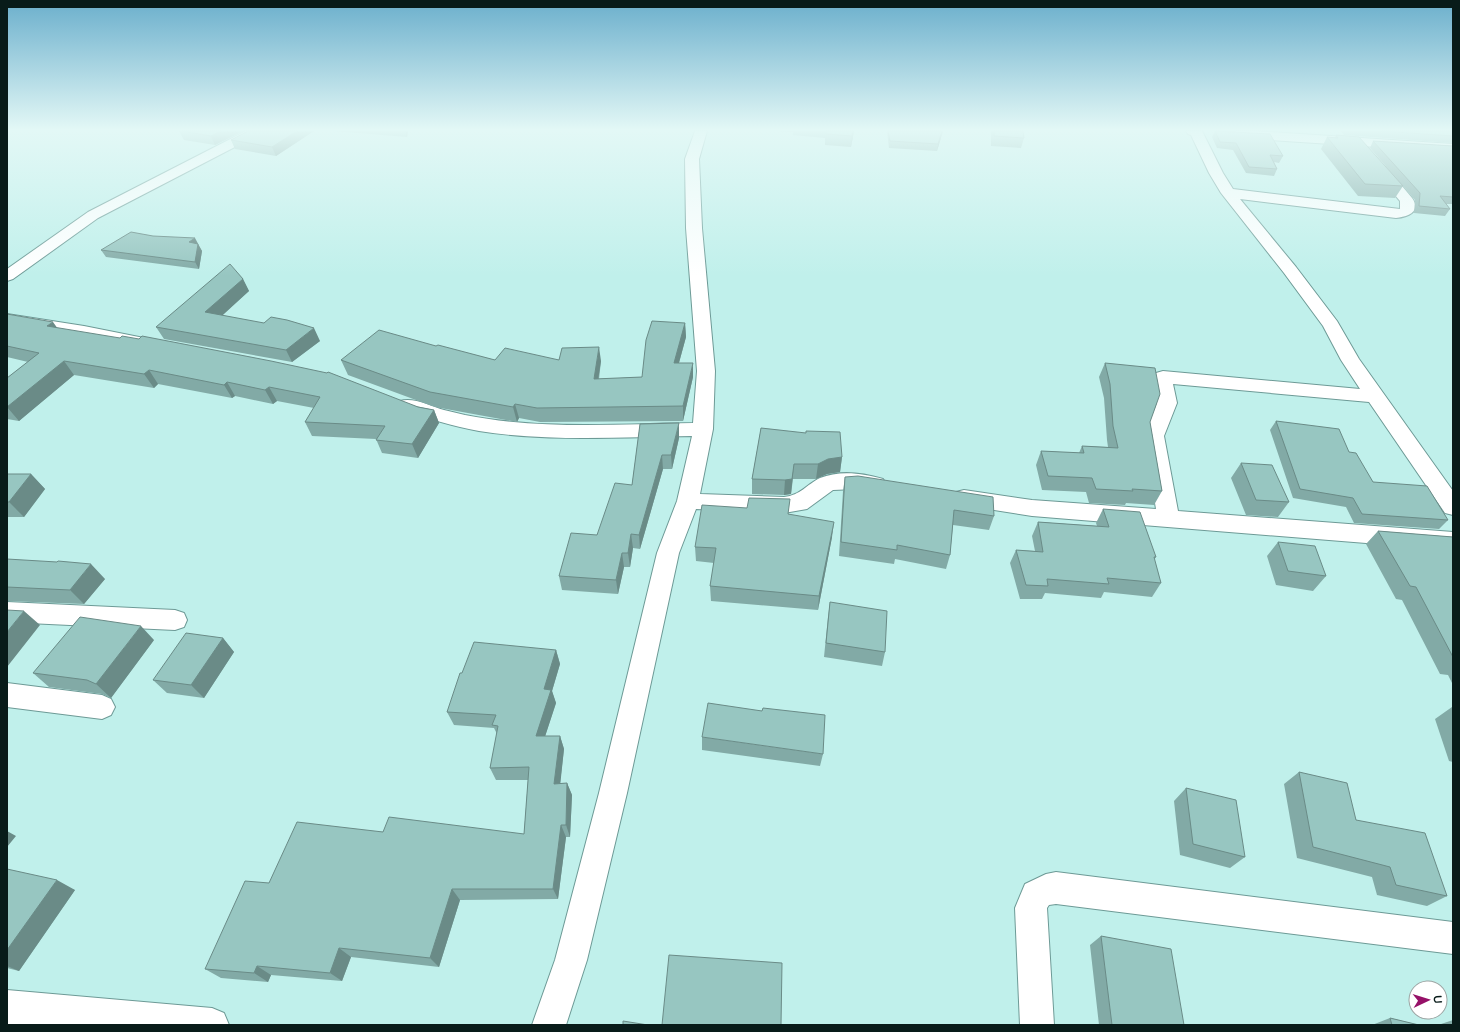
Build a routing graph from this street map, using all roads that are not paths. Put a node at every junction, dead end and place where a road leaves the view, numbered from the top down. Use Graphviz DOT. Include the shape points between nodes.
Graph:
graph roads {
  1 [pos="163,179"];
  2 [pos="693,179"];
  3 [pos="1220,179"];
  4 [pos="1389,179"];
  5 [pos="1228,194"];
  6 [pos="7,276"];
  7 [pos="7,319"];
  8 [pos="170,348"];
  9 [pos="1375,396"];
  10 [pos="387,398"];
  11 [pos="703,429"];
  12 [pos="894,487"];
  13 [pos="948,496"];
  14 [pos="688,502"];
  15 [pos="1453,507"];
  16 [pos="1168,518"];
  17 [pos="1453,541"];
  18 [pos="7,612"];
  19 [pos="175,620"];
  20 [pos="7,695"];
  21 [pos="102,707"];
  22 [pos="1453,938"];
  23 [pos="7,1007"];
  24 [pos="212,1025"];
  25 [pos="549,1025"];
  26 [pos="1037,1025"];
  1 -- 6 [label="street" via="93,215"];
  2 -- 11 [label="street" via="706,371"];
  3 -- 5 [label="street"];
  4 -- 5 [label="street" via="1407,201 1407,210 1404,213"];
  5 -- 9 [label="street" via="1331,324 1350,360"];
  7 -- 8 [label="street"];
  9 -- 15 [label="street"];
  9 -- 16 [label="street" via="1163,376 1167,403 1154,436"];
  10 -- 11 [label="street" via="431,414 514,430"];
  11 -- 14 [label="street"];
  12 -- 14 [label="street" via="840,481 827,484 799,503"];
  13 -- 16 [label="street" via="1032,508"];
  14 -- 25 [label="street" via="668,553 613,793 571,960"];
  16 -- 17 [label="street"];
  18 -- 19 [label="street"];
  20 -- 21 [label="street"];
  22 -- 26 [label="street" via="1056,888 1046,890 1036,895 1031,908"];
  23 -- 24 [label="street"];
}
